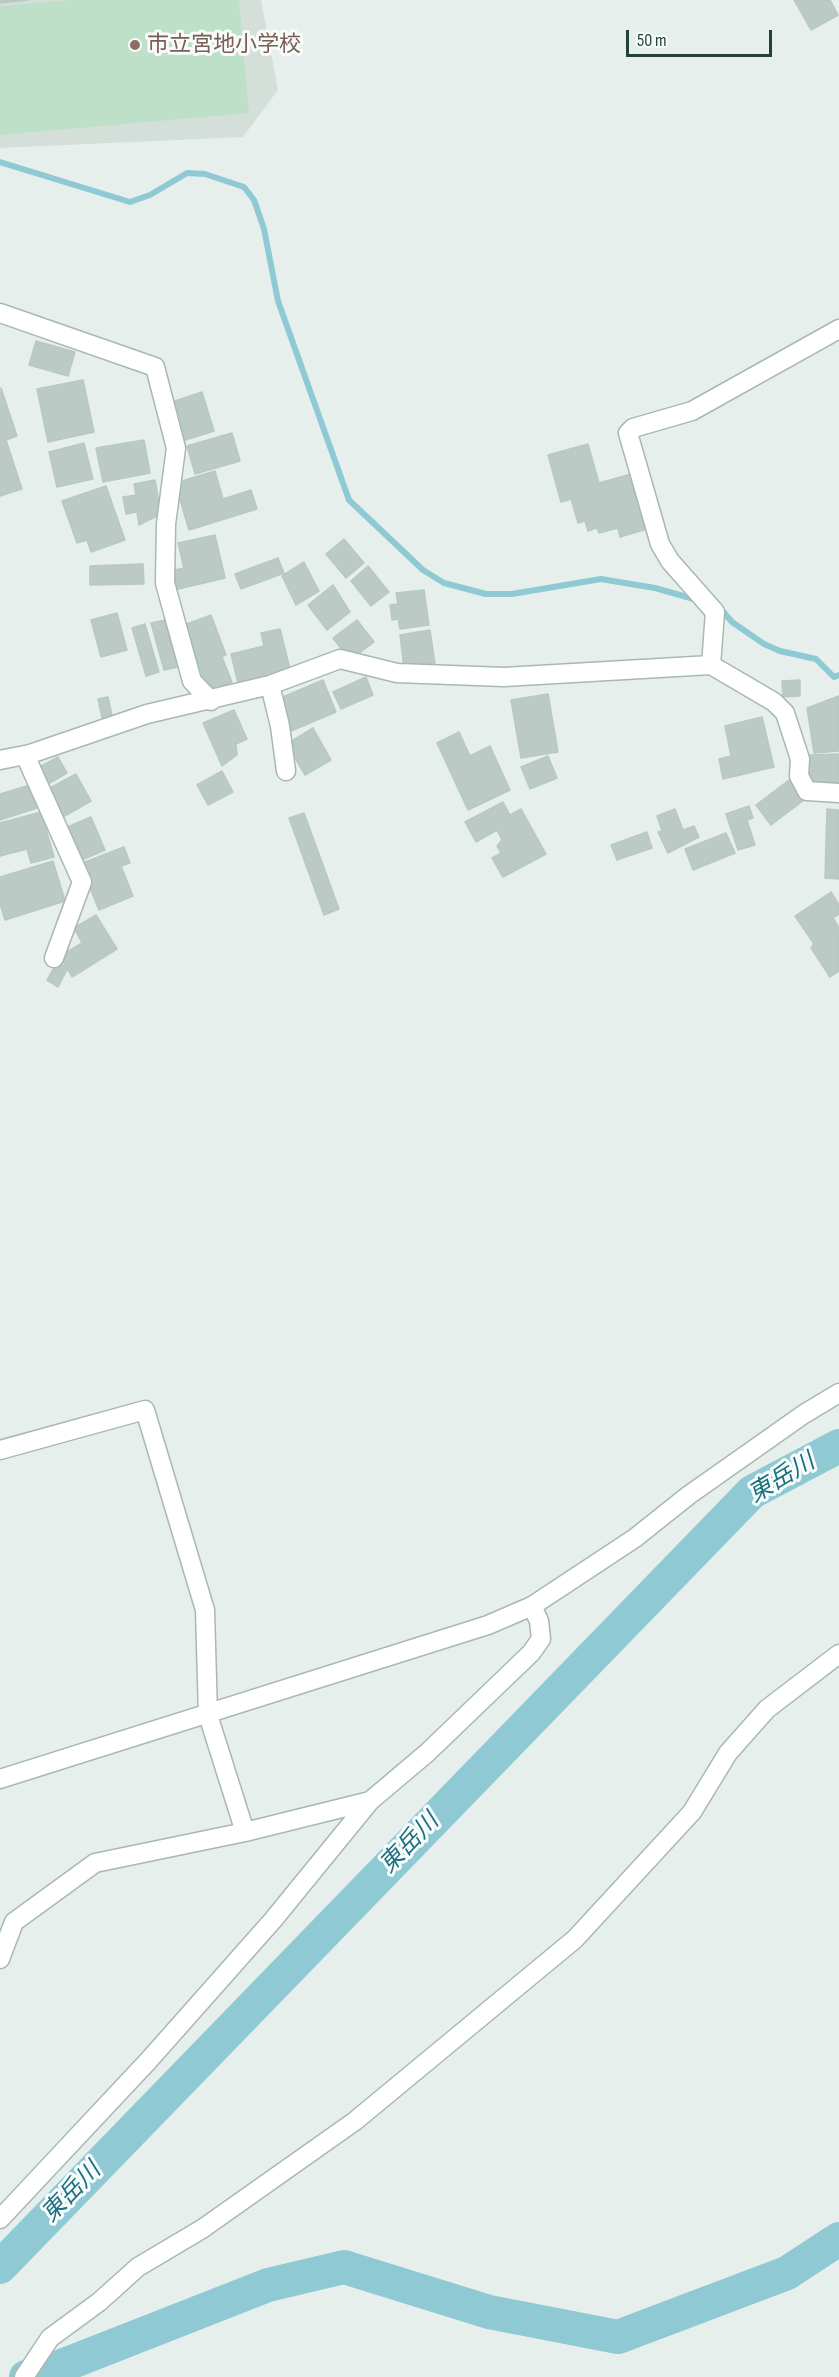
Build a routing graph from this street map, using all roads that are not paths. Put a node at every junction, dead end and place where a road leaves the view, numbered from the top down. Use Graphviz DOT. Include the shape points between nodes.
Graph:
graph roads {
  1 [pos="0,313"];
  2 [pos="839,329"];
  3 [pos="711,665"];
  4 [pos="270,685"];
  5 [pos="211,701"];
  6 [pos="25,755"];
  7 [pos="0,760"];
  8 [pos="286,771"];
  9 [pos="839,793"];
  10 [pos="82,882"];
  11 [pos="90,903"];
  12 [pos="54,958"];
  13 [pos="839,1393"];
  14 [pos="0,1450"];
  15 [pos="532,1606"];
  16 [pos="839,1654"];
  17 [pos="208,1715"];
  18 [pos="0,1779"];
  19 [pos="370,1801"];
  20 [pos="245,1832"];
  21 [pos="0,1959"];
  22 [pos="0,2219"];
  23 [pos="24,2377"];
  1 -- 5 [label="street" via="154,367 176,448 166,524 165,583 192,681"];
  2 -- 3 [label="street" via="692,411 633,428 628,433 660,544 715,612"];
  3 -- 4 [label="street" via="504,677 397,673 340,659"];
  3 -- 9 [label="street" via="774,702 785,713 800,759 799,776 807,791"];
  4 -- 5 [label="street"];
  4 -- 8 [label="street"];
  5 -- 6 [label="street" via="147,714"];
  6 -- 7 [label="street"];
  6 -- 10 [label="street"];
  10 -- 11 [label="street"];
  10 -- 12 [label="street"];
  13 -- 15 [label="street"];
  14 -- 17 [label="street" via="145,1410 205,1610"];
  15 -- 17 [label="street" via="488,1625"];
  15 -- 19 [label="street" via="541,1639 531,1653 428,1752"];
  16 -- 23 [label="street" via="767,1709 728,1753 692,1812 575,1939 355,2121 202,2229 138,2267 50,2338"];
  17 -- 18 [label="street"];
  17 -- 20 [label="street"];
  19 -- 20 [label="street"];
  19 -- 22 [label="street" via="273,1920"];
  20 -- 21 [label="street" via="95,1863 14,1922"];
}
